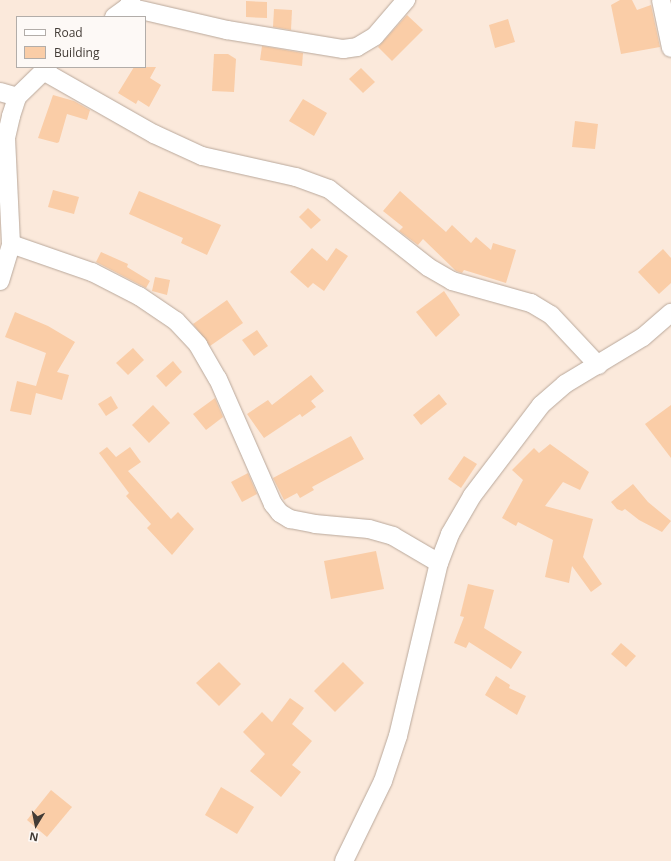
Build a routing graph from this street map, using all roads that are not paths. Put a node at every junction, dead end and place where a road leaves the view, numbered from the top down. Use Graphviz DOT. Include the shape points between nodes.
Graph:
graph roads {
  1 [pos="406,0"];
  2 [pos="661,0"];
  3 [pos="124,8"];
  4 [pos="671,48"];
  5 [pos="46,69"];
  6 [pos="8,94"];
  7 [pos="11,244"];
  8 [pos="0,281"];
  9 [pos="671,313"];
  10 [pos="598,365"];
  11 [pos="439,564"];
  12 [pos="344,861"];
  1 -- 3 [label="street" via="375,36 357,47 343,49 227,30"];
  2 -- 4 [label="street"];
  5 -- 6 [label="street"];
  5 -- 10 [label="street" via="154,134 202,156 296,177 328,189 428,266 452,281 530,302 551,315"];
  6 -- 7 [label="street" via="6,138"];
  7 -- 8 [label="street"];
  7 -- 11 [label="street" via="92,272 139,296 176,321 198,345 218,379 273,504 280,513 290,519 369,529 393,536"];
  9 -- 10 [label="street" via="643,337"];
  10 -- 11 [label="street" via="565,384 541,405 472,496 450,534"];
  11 -- 12 [label="street" via="398,736 383,781"];
}
